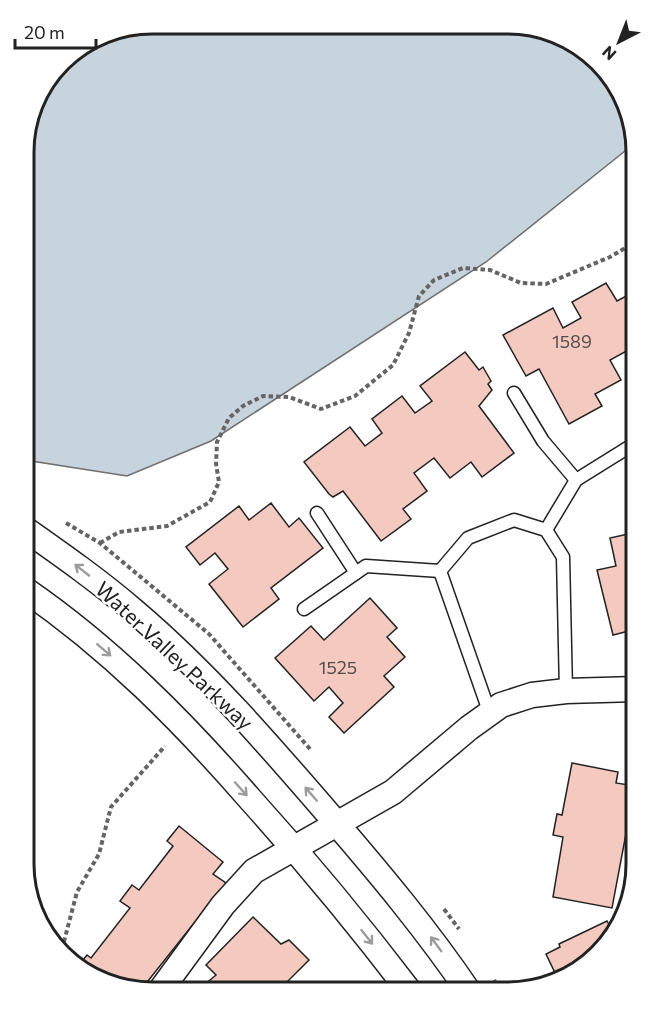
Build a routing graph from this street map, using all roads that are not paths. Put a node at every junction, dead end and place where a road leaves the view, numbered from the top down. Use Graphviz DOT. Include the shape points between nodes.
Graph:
graph roads {
  1 [pos="514,393"];
  2 [pos="626,449"];
  3 [pos="576,480"];
  4 [pos="317,513"];
  5 [pos="546,530"];
  6 [pos="34,535"];
  7 [pos="440,571"];
  8 [pos="356,573"];
  9 [pos="34,596"];
  10 [pos="304,609"];
  11 [pos="626,689"];
  12 [pos="566,691"];
  13 [pos="490,714"];
  14 [pos="336,823"];
  15 [pos="293,847"];
  16 [pos="167,982"];
  17 [pos="402,982"];
  18 [pos="462,982"];
  1 -- 3 [label="lane" via="543,441"];
  2 -- 3 [label="lane"];
  3 -- 5 [label="lane"];
  4 -- 8 [label="lane"];
  5 -- 7 [label="lane" via="514,520 495,527 468,538"];
  5 -- 12 [label="lane" via="563,557"];
  14 -- 6 [label="street, Water Valley Parkway, one-way" via="212,683 134,611"];
  7 -- 8 [label="lane" via="366,566"];
  7 -- 13 [label="lane"];
  8 -- 10 [label="lane"];
  9 -- 15 [label="street, Water Valley Parkway, one-way" via="144,686"];
  11 -- 12 [label="street"];
  12 -- 13 [label="street" via="532,695 501,705"];
  13 -- 14 [label="street" via="393,792"];
  14 -- 15 [label="street"];
  18 -- 14 [label="street, Water Valley Parkway, one-way" via="417,919"];
  15 -- 16 [label="street" via="254,871 223,905"];
  15 -- 17 [label="street, Water Valley Parkway, one-way"];
}
